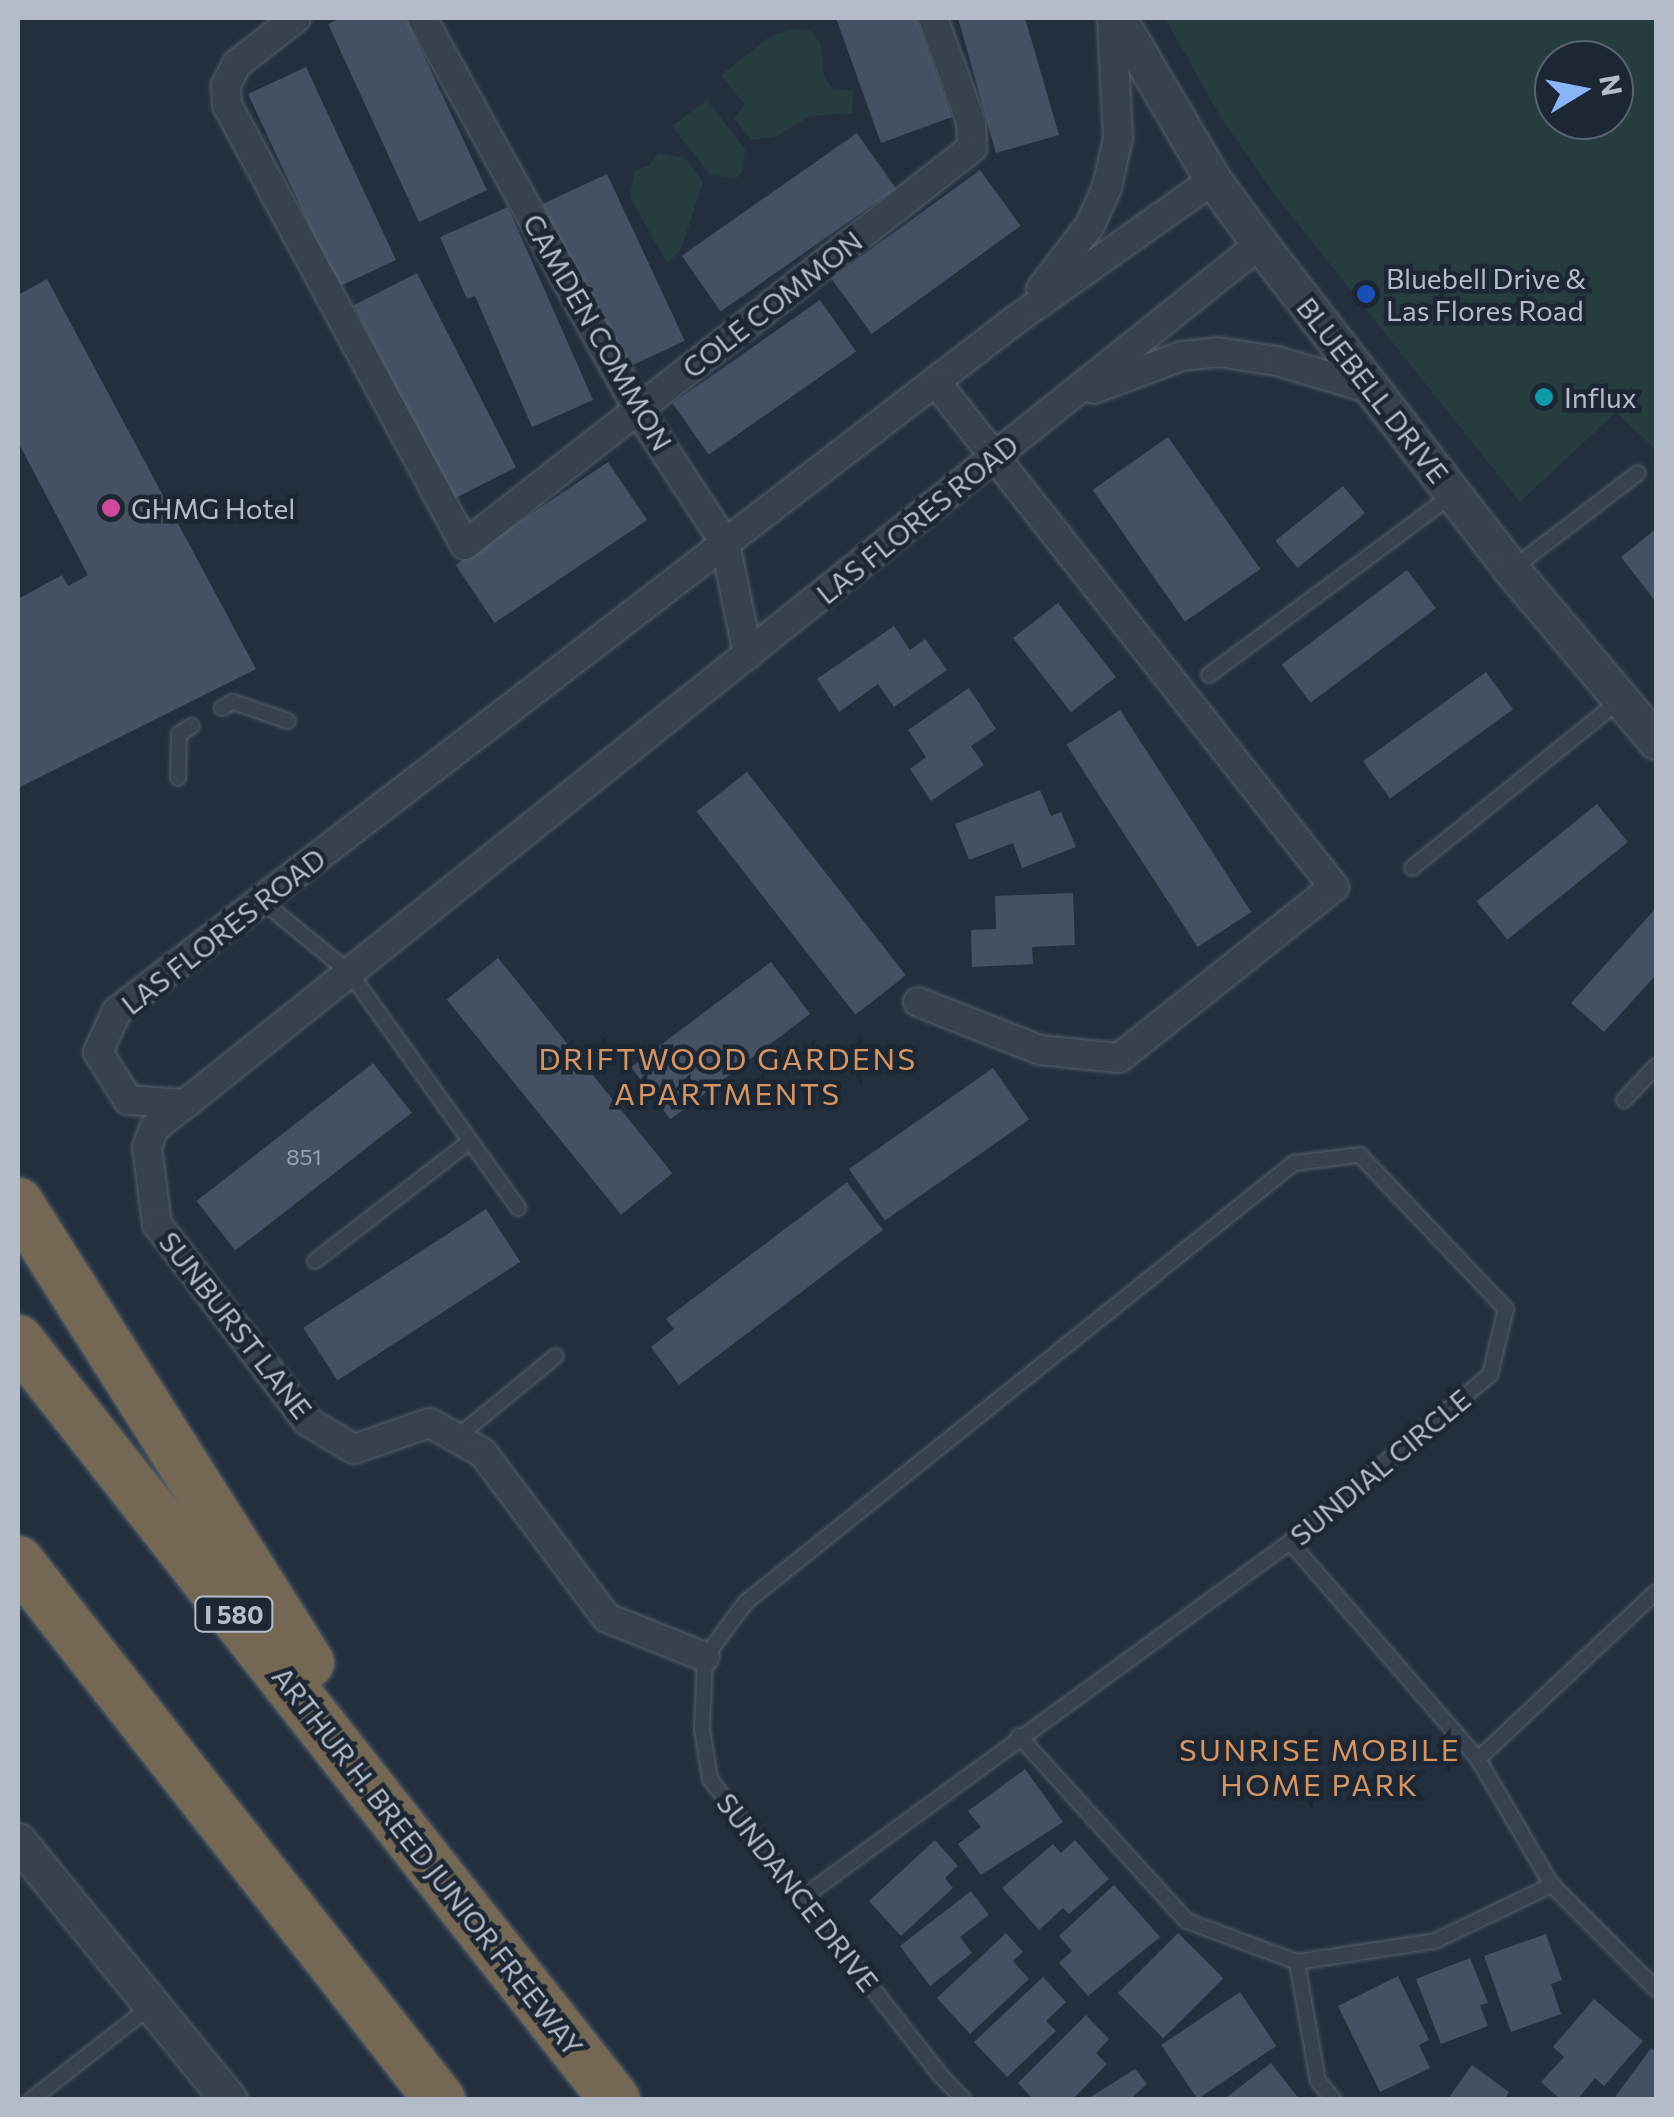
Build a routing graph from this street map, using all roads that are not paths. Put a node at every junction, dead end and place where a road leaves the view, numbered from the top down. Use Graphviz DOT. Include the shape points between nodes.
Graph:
graph roads {
  1 [pos="296,18"];
  2 [pos="422,18"];
  3 [pos="933,18"];
  4 [pos="1115,18"];
  5 [pos="1214,180"];
  6 [pos="1260,244"];
  7 [pos="1014,320"];
  8 [pos="936,381"];
  9 [pos="1374,390"];
  10 [pos="1065,400"];
  11 [pos="638,410"];
  12 [pos="994,457"];
  13 [pos="1638,473"];
  14 [pos="1454,494"];
  15 [pos="725,543"];
  16 [pos="1511,569"];
  17 [pos="748,655"];
  18 [pos="1209,675"];
  19 [pos="1618,702"];
  20 [pos="222,708"];
  21 [pos="288,721"];
  22 [pos="192,726"];
  23 [pos="1656,742"];
  24 [pos="178,778"];
  25 [pos="1412,868"];
  26 [pos="260,900"];
  27 [pos="350,972"];
  28 [pos="918,1002"];
  29 [pos="1656,1066"];
  30 [pos="1624,1100"];
  31 [pos="185,1104"];
  32 [pos="469,1142"];
  33 [pos="18,1202"];
  34 [pos="518,1208"];
  35 [pos="316,1261"];
  36 [pos="18,1340"];
  37 [pos="556,1356"];
  38 [pos="456,1438"];
  39 [pos="1290,1542"];
  40 [pos="18,1561"];
  41 [pos="1656,1592"];
  42 [pos="704,1657"];
  43 [pos="1019,1736"];
  44 [pos="1478,1759"];
  45 [pos="18,1842"];
  46 [pos="1552,1885"];
  47 [pos="452,1886"];
  48 [pos="802,1898"];
  49 [pos="1297,1962"];
  50 [pos="1656,1989"];
  51 [pos="152,2006"];
  52 [pos="31,2100"];
  53 [pos="228,2100"];
  54 [pos="440,2100"];
  55 [pos="615,2100"];
  56 [pos="964,2100"];
  57 [pos="1334,2100"];
  1 -- 11 [label="street, COLE COMMON" via="236,64 227,105 465,545"];
  2 -- 11 [label="street, CAMDEN COMMON"];
  3 -- 11 [label="street, COLE COMMON" via="971,122 972,148"];
  4 -- 5 [label="street, BLUEBELL DRIVE"];
  4 -- 7 [label="street, LAS FLORES ROAD" via="1118,138 1108,187 1060,268"];
  5 -- 6 [label="street, BLUEBELL DRIVE"];
  5 -- 7 [label="street, LAS FLORES ROAD"];
  6 -- 9 [label="street, BLUEBELL DRIVE"];
  6 -- 10 [label="street, LAS FLORES ROAD"];
  7 -- 8 [label="street, LAS FLORES ROAD"];
  8 -- 12 [label="street"];
  8 -- 15 [label="street, LAS FLORES ROAD"];
  9 -- 10 [label="street, LAS FLORES ROAD" via="1278,361 1218,352 1182,356"];
  9 -- 14 [label="street, BLUEBELL DRIVE"];
  10 -- 12 [label="street, LAS FLORES ROAD"];
  11 -- 15 [label="street, CAMDEN COMMON"];
  12 -- 17 [label="street, LAS FLORES ROAD"];
  12 -- 28 [label="street" via="1334,887 1119,1058 1040,1050"];
  13 -- 16 [label="lane"];
  14 -- 16 [label="street, BLUEBELL DRIVE"];
  14 -- 18 [label="lane"];
  15 -- 17 [label="street, CAMDEN COMMON"];
  15 -- 26 [label="street, LAS FLORES ROAD"];
  16 -- 19 [label="street, BLUEBELL DRIVE"];
  17 -- 27 [label="street, LAS FLORES ROAD"];
  19 -- 23 [label="street, BLUEBELL DRIVE"];
  19 -- 25 [label="lane"];
  20 -- 21 [label="lane" via="233,702"];
  22 -- 24 [label="lane" via="180,734"];
  26 -- 27 [label="lane"];
  26 -- 31 [label="street, LAS FLORES ROAD" via="117,1011 98,1052 128,1100"];
  27 -- 31 [label="street, LAS FLORES ROAD"];
  27 -- 32 [label="lane"];
  29 -- 30 [label="lane"];
  31 -- 38 [label="street, SUNBURST LANE" via="154,1128 147,1147 158,1224 307,1421 354,1449 430,1423"];
  32 -- 34 [label="lane"];
  32 -- 35 [label="lane"];
  33 -- 47 [label="highway"];
  36 -- 47 [label="highway, ARTHUR H. BREED JUNIOR FREEWAY / I 580"];
  37 -- 38 [label="lane"];
  38 -- 42 [label="street, SUNBURST LANE" via="483,1453 607,1618"];
  39 -- 42 [label="lane, SUNDIAL CIRCLE" via="1490,1375 1506,1309 1360,1156 1294,1164 746,1602"];
  39 -- 43 [label="lane, SUNDIAL CIRCLE"];
  39 -- 44 [label="lane"];
  40 -- 54 [label="highway"];
  41 -- 44 [label="lane"];
  42 -- 48 [label="lane, SUNDANCE DRIVE" via="702,1728 710,1779"];
  43 -- 48 [label="lane, SUNDIAL CIRCLE"];
  43 -- 49 [label="lane" via="1186,1921"];
  44 -- 46 [label="lane"];
  45 -- 51 [label="street"];
  46 -- 49 [label="lane" via="1436,1941"];
  46 -- 50 [label="lane"];
  47 -- 55 [label="highway, ARTHUR H. BREED JUNIOR FREEWAY / I 580"];
  48 -- 56 [label="lane, SUNDANCE DRIVE"];
  49 -- 57 [label="lane" via="1318,2081"];
  51 -- 52 [label="lane"];
  51 -- 53 [label="street"];
}
